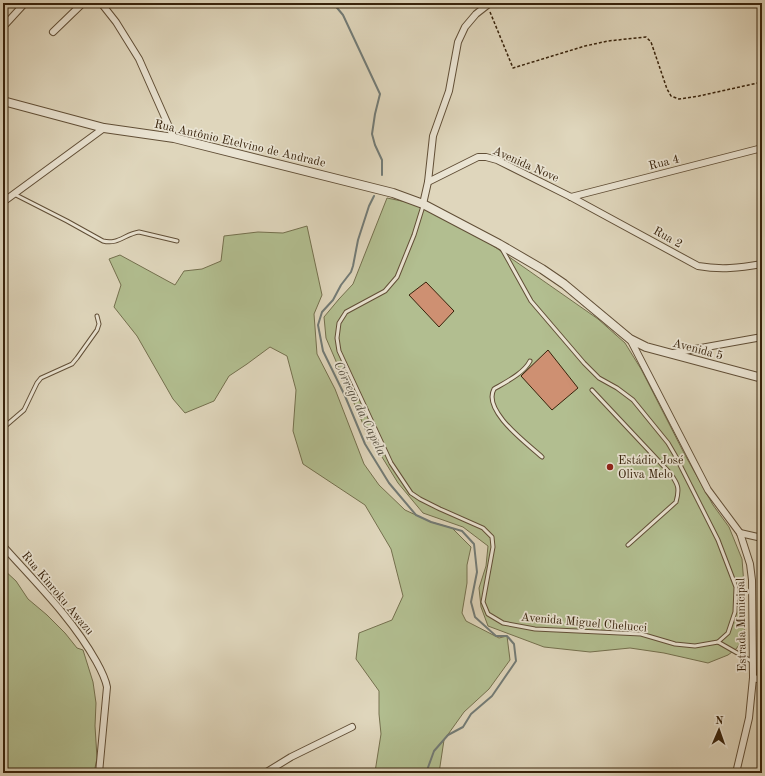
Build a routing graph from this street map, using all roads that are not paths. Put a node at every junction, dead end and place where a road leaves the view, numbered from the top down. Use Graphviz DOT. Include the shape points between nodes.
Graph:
graph roads {
  1 [pos="26,3"];
  2 [pos="83,3"];
  3 [pos="101,3"];
  4 [pos="488,4"];
  5 [pos="3,28"];
  6 [pos="53,32"];
  7 [pos="3,101"];
  8 [pos="104,128"];
  9 [pos="174,138"];
  10 [pos="762,148"];
  11 [pos="428,182"];
  12 [pos="3,193"];
  13 [pos="571,197"];
  14 [pos="8,198"];
  15 [pos="423,204"];
  16 [pos="177,241"];
  17 [pos="499,244"];
  18 [pos="762,264"];
  19 [pos="97,316"];
  20 [pos="762,337"];
  21 [pos="630,339"];
  22 [pos="669,354"];
  23 [pos="530,360"];
  24 [pos="762,378"];
  25 [pos="592,390"];
  26 [pos="3,428"];
  27 [pos="542,457"];
  28 [pos="740,533"];
  29 [pos="762,538"];
  30 [pos="628,545"];
  31 [pos="3,546"];
  32 [pos="718,642"];
  33 [pos="753,662"];
  34 [pos="753,678"];
  35 [pos="762,680"];
  36 [pos="352,727"];
  37 [pos="99,773"];
  38 [pos="265,773"];
  39 [pos="736,773"];
  1 -- 5 [label="street"];
  2 -- 6 [label="street"];
  3 -- 9 [label="street" via="139,59"];
  4 -- 11 [label="street" via="465,27 458,42 449,91 433,136"];
  7 -- 8 [label="street, Rua Antônio Etelvino de Andrade"];
  8 -- 9 [label="street, Rua Antônio Etelvino de Andrade"];
  8 -- 14 [label="street"];
  9 -- 15 [label="street, Rua Antônio Etelvino de Andrade" via="392,193"];
  10 -- 13 [label="street, Rua 4"];
  11 -- 13 [label="street, Avenida Nove" via="478,158 486,157"];
  11 -- 15 [label="street"];
  12 -- 14 [label="street"];
  13 -- 18 [label="street, Rua 2" via="698,266 735,269"];
  14 -- 16 [label="lane" via="67,221 109,243 134,232"];
  15 -- 17 [label="street, Rua Antônio Etelvino de Andrade"];
  15 -- 32 [label="lane, Avenida Miguel Chelucci" via="397,277 385,291 346,312 339,323 339,351 391,463 411,493 483,528 492,537 493,547 483,602 488,614 503,623 535,629 640,634 675,644 695,646"];
  17 -- 21 [label="street, Avenida 5" via="564,284"];
  17 -- 32 [label="lane" via="531,301 599,378 633,400 676,455 718,540 736,587 735,612 731,626 728,634"];
  19 -- 26 [label="lane" via="97,330 78,358 72,364 41,378 24,410"];
  20 -- 22 [label="street"];
  21 -- 22 [label="street, Avenida 5"];
  21 -- 28 [label="street, Estrada Municipal" via="708,490"];
  22 -- 24 [label="street, Avenida 5"];
  23 -- 27 [label="lane" via="529,364 492,393 498,414 503,421"];
  25 -- 30 [label="lane" via="670,472 678,484 676,502"];
  28 -- 29 [label="street"];
  28 -- 33 [label="street, Estrada Municipal" via="750,564 752,580"];
  31 -- 37 [label="street, Rua Kinroku Awazu" via="63,612 86,643 106,679"];
  32 -- 33 [label="lane"];
  33 -- 34 [label="street, Estrada Municipal"];
  34 -- 35 [label="street"];
  34 -- 39 [label="street, Estrada Municipal" via="749,718"];
  36 -- 38 [label="street"];
}
